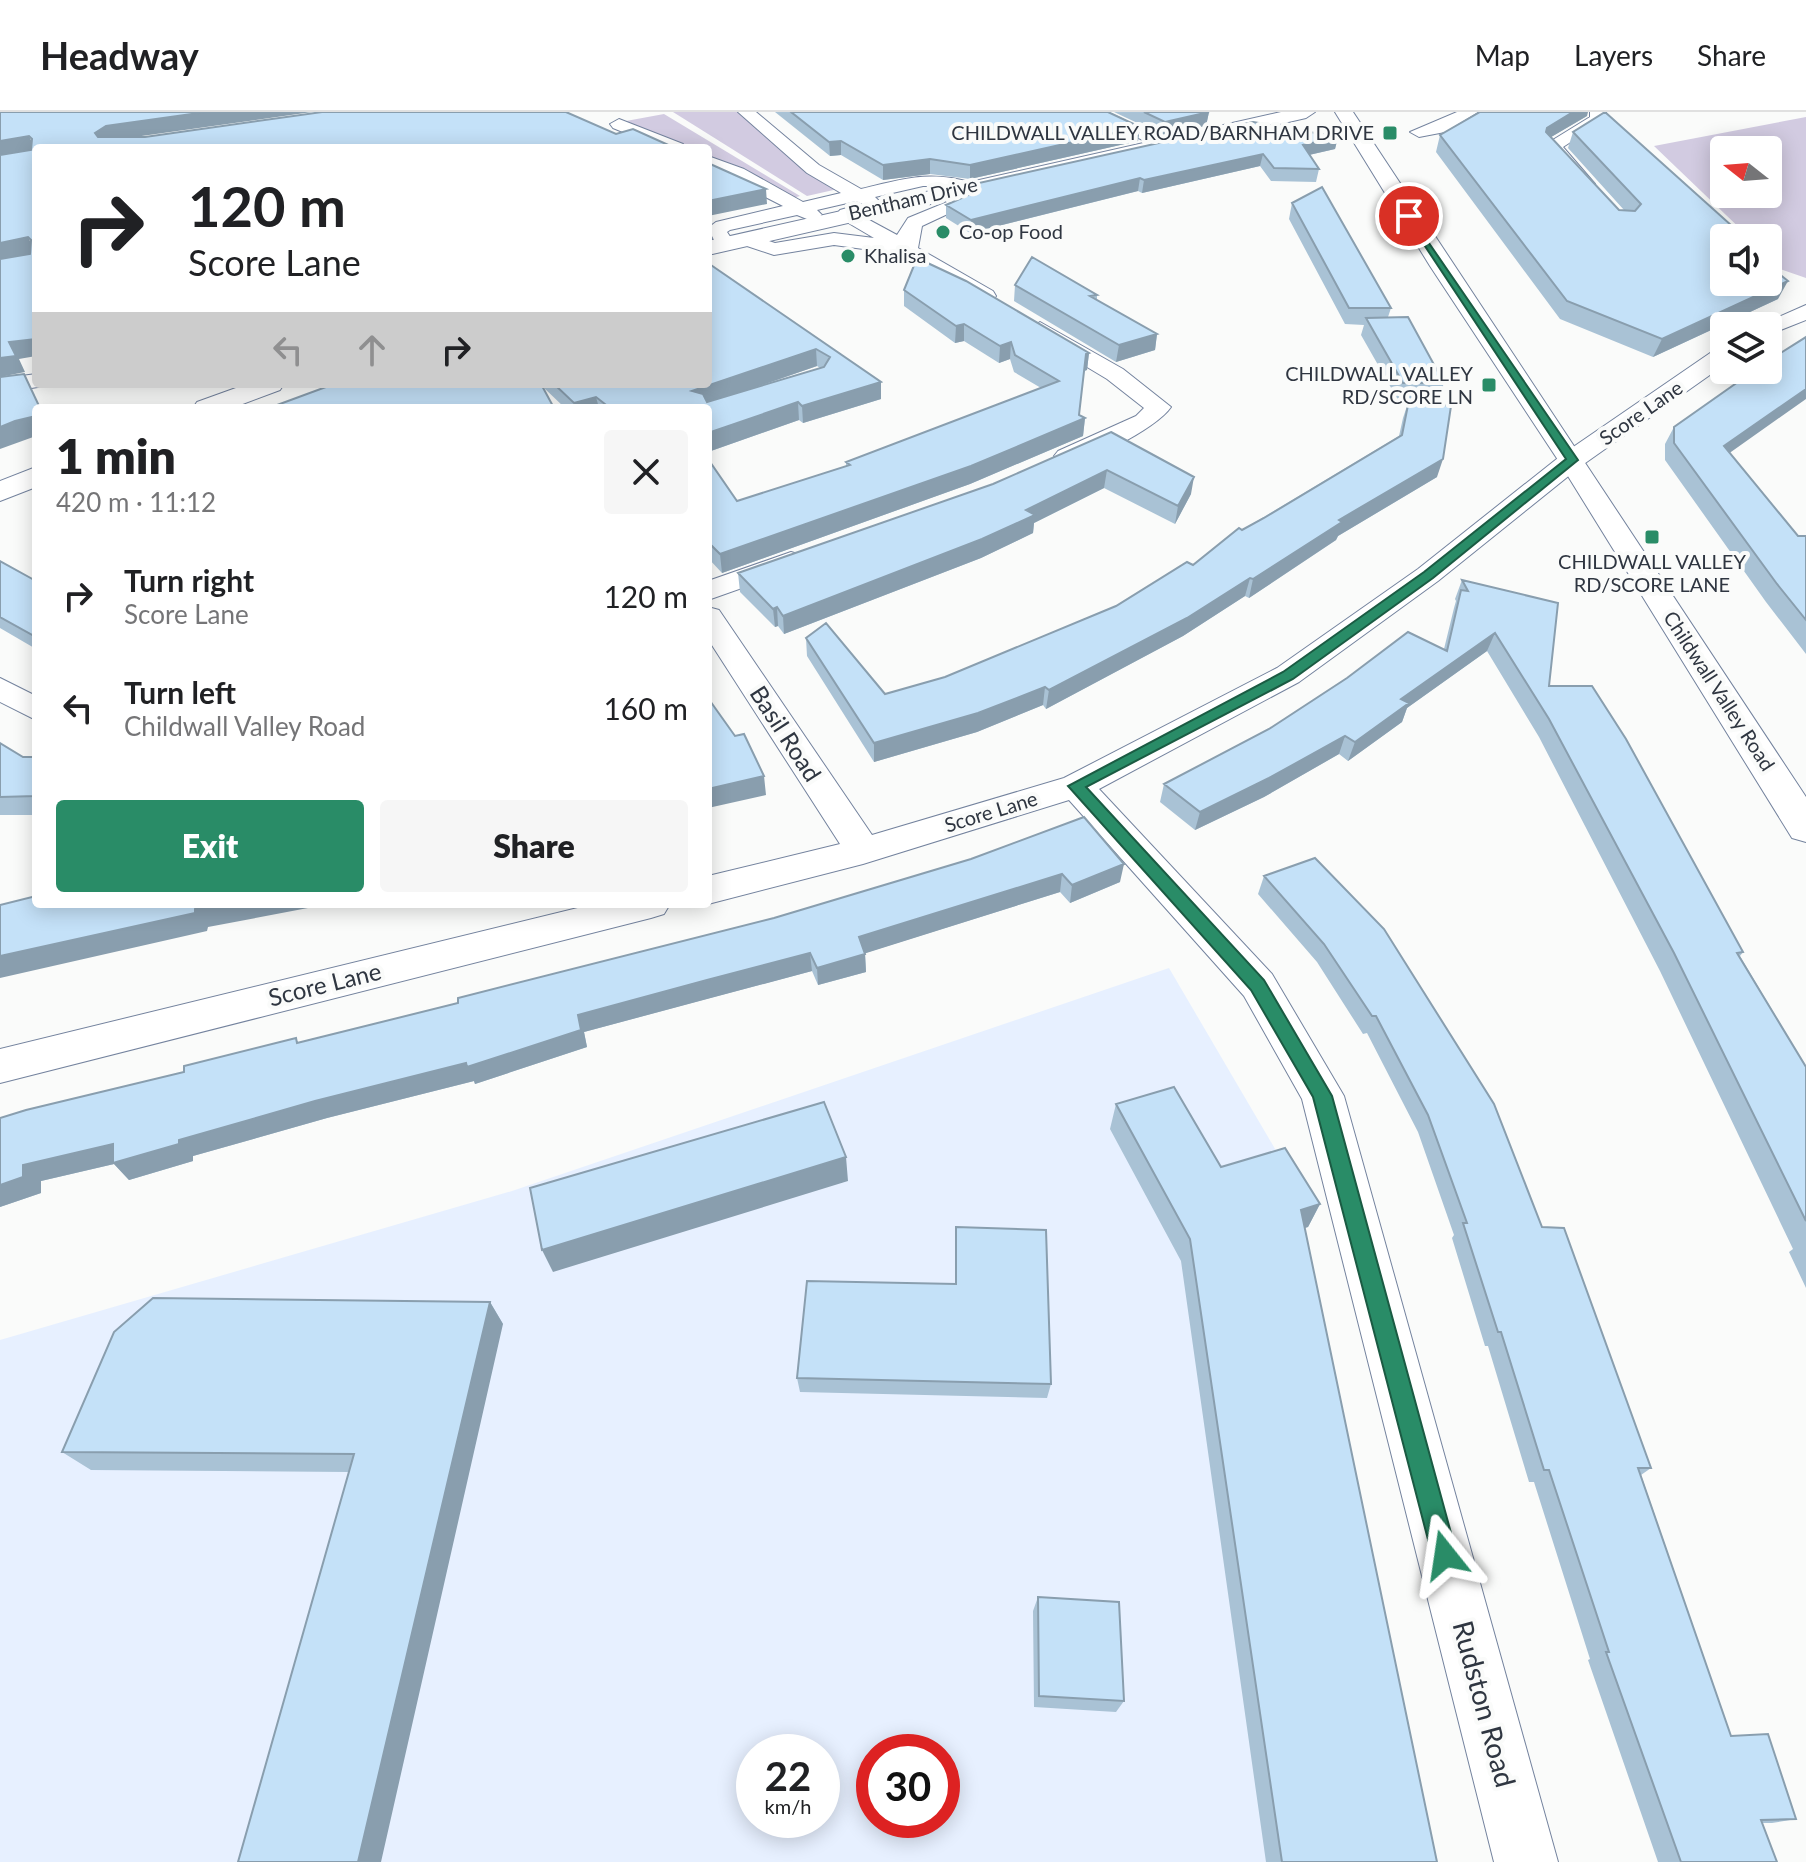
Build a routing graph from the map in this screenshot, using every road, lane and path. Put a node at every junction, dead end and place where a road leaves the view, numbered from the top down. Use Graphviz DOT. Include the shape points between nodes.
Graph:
graph roads {
  1 [pos="746,112"];
  2 [pos="1093,112"];
  3 [pos="1306,112"];
  4 [pos="1344,112"];
  5 [pos="1470,112"];
  6 [pos="1598,112"];
  7 [pos="619,124"];
  8 [pos="1419,132"];
  9 [pos="1161,142"];
  10 [pos="667,144"];
  11 [pos="712,163"];
  12 [pos="1549,169"];
  13 [pos="1572,169"];
  14 [pos="966,187"];
  15 [pos="944,192"];
  16 [pos="1602,200"];
  17 [pos="799,209"];
  18 [pos="843,210"];
  19 [pos="745,239"];
  20 [pos="716,246"];
  21 [pos="908,249"];
  22 [pos="1806,312"];
  23 [pos="1782,322"];
  24 [pos="1710,364"];
  25 [pos="32,382"];
  26 [pos="0,386"];
  27 [pos="260,388"];
  28 [pos="218,404"];
  29 [pos="1572,460"];
  30 [pos="1050,463"];
  31 [pos="32,478"];
  32 [pos="0,492"];
  33 [pos="809,555"];
  34 [pos="712,590"];
  35 [pos="712,622"];
  36 [pos="0,688"];
  37 [pos="32,708"];
  38 [pos="1076,786"];
  39 [pos="1806,828"];
  40 [pos="863,851"];
  41 [pos="712,889"];
  42 [pos="635,908"];
  43 [pos="0,1066"];
  44 [pos="1526,1862"];
  1 -- 18 [label="street" via="813,169"];
  2 -- 9 [label="street"];
  3 -- 9 [label="main road, Bentham Drive"];
  4 -- 29 [label="main road, Childwall Valley Road"];
  5 -- 8 [label="street"];
  6 -- 13 [label="street" via="1598,119 1553,145"];
  7 -- 10 [label="street"];
  9 -- 14 [label="main road, Bentham Drive"];
  11 -- 17 [label="street"];
  12 -- 13 [label="street"];
  13 -- 16 [label="street"];
  14 -- 15 [label="main road, Bentham Drive"];
  14 -- 18 [label="street" via="928,179"];
  15 -- 18 [label="main road, Bentham Drive"];
  15 -- 21 [label="street" via="959,204 913,223 907,232"];
  17 -- 18 [label="street"];
  17 -- 18 [label="street"];
  17 -- 20 [label="street" via="719,228"];
  18 -- 19 [label="main road, Bentham Drive"];
  18 -- 21 [label="street"];
  19 -- 20 [label="main road, Bentham Drive"];
  19 -- 21 [label="street" via="774,249 834,239"];
  21 -- 30 [label="street" via="1115,374 1159,407 1145,421"];
  22 -- 23 [label="street"];
  24 -- 29 [label="street, Score Lane"];
  25 -- 26 [label="street"];
  27 -- 28 [label="main road"];
  29 -- 38 [label="street, Score Lane" via="1428,575 1288,675"];
  29 -- 39 [label="main road, Childwall Valley Road"];
  31 -- 32 [label="main road"];
  33 -- 34 [label="street"];
  35 -- 40 [label="street, Basil Road"];
  36 -- 37 [label="street"];
  38 -- 40 [label="street, Score Lane"];
  38 -- 44 [label="street, Rudston Road" via="1258,985 1323,1096"];
  40 -- 41 [label="street, Score Lane"];
  42 -- 43 [label="street, Score Lane"];
}
